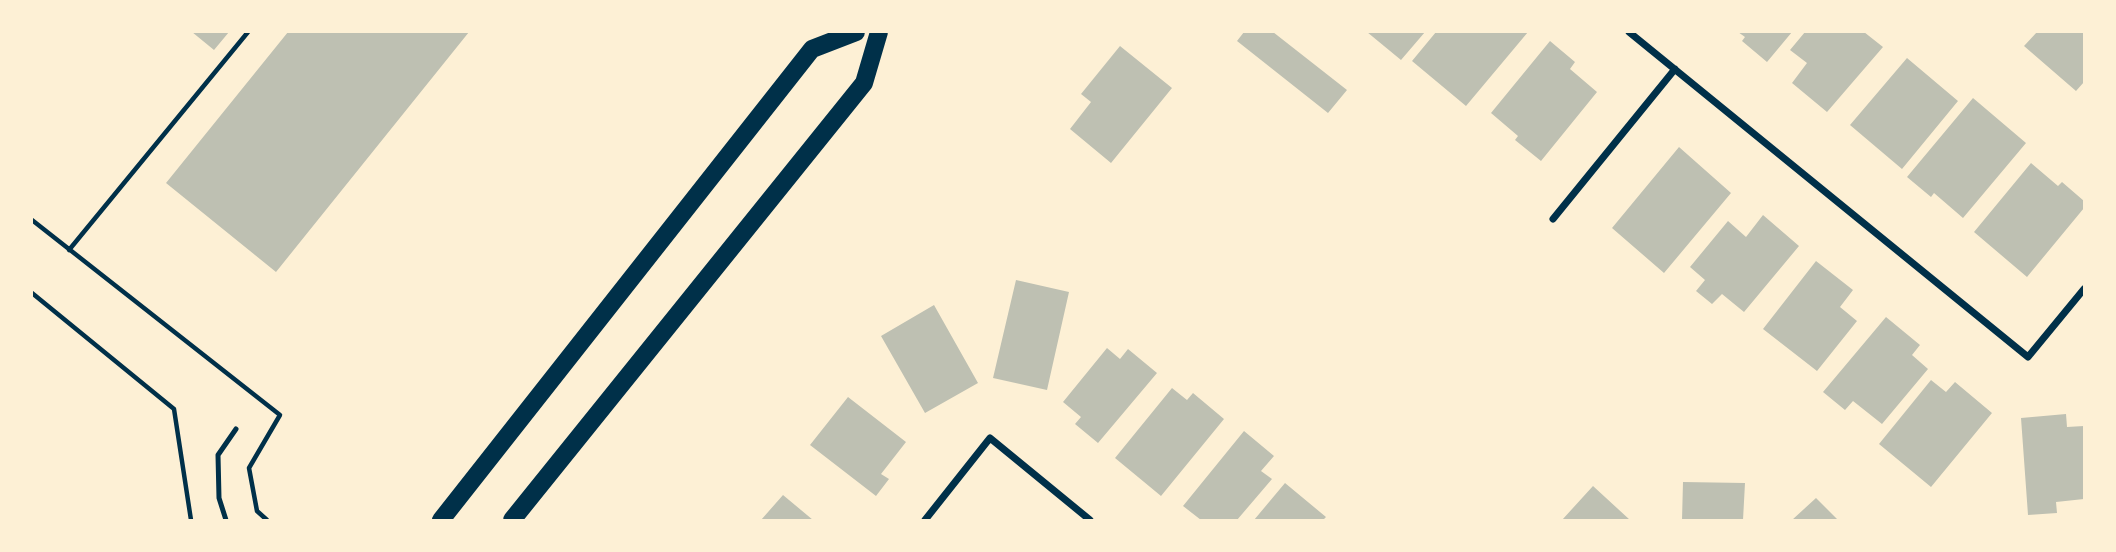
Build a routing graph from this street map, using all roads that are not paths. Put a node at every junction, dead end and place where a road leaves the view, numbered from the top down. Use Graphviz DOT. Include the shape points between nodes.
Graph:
graph roads {
  1 [pos="856,32"];
  2 [pos="879,32"];
  3 [pos="1629,32"];
  4 [pos="1675,69"];
  5 [pos="1553,219"];
  6 [pos="2084,289"];
  7 [pos="236,429"];
  8 [pos="226,520"];
  9 [pos="441,520"];
  10 [pos="512,520"];
  11 [pos="925,520"];
  12 [pos="1090,520"];
  1 -- 9 [label="main road" via="812,49"];
  2 -- 10 [label="main road" via="864,83"];
  3 -- 4 [label="street"];
  4 -- 5 [label="street"];
  4 -- 6 [label="street" via="2028,357"];
  7 -- 8 [label="lane" via="218,455 219,498"];
  11 -- 12 [label="street" via="990,439"];
}
